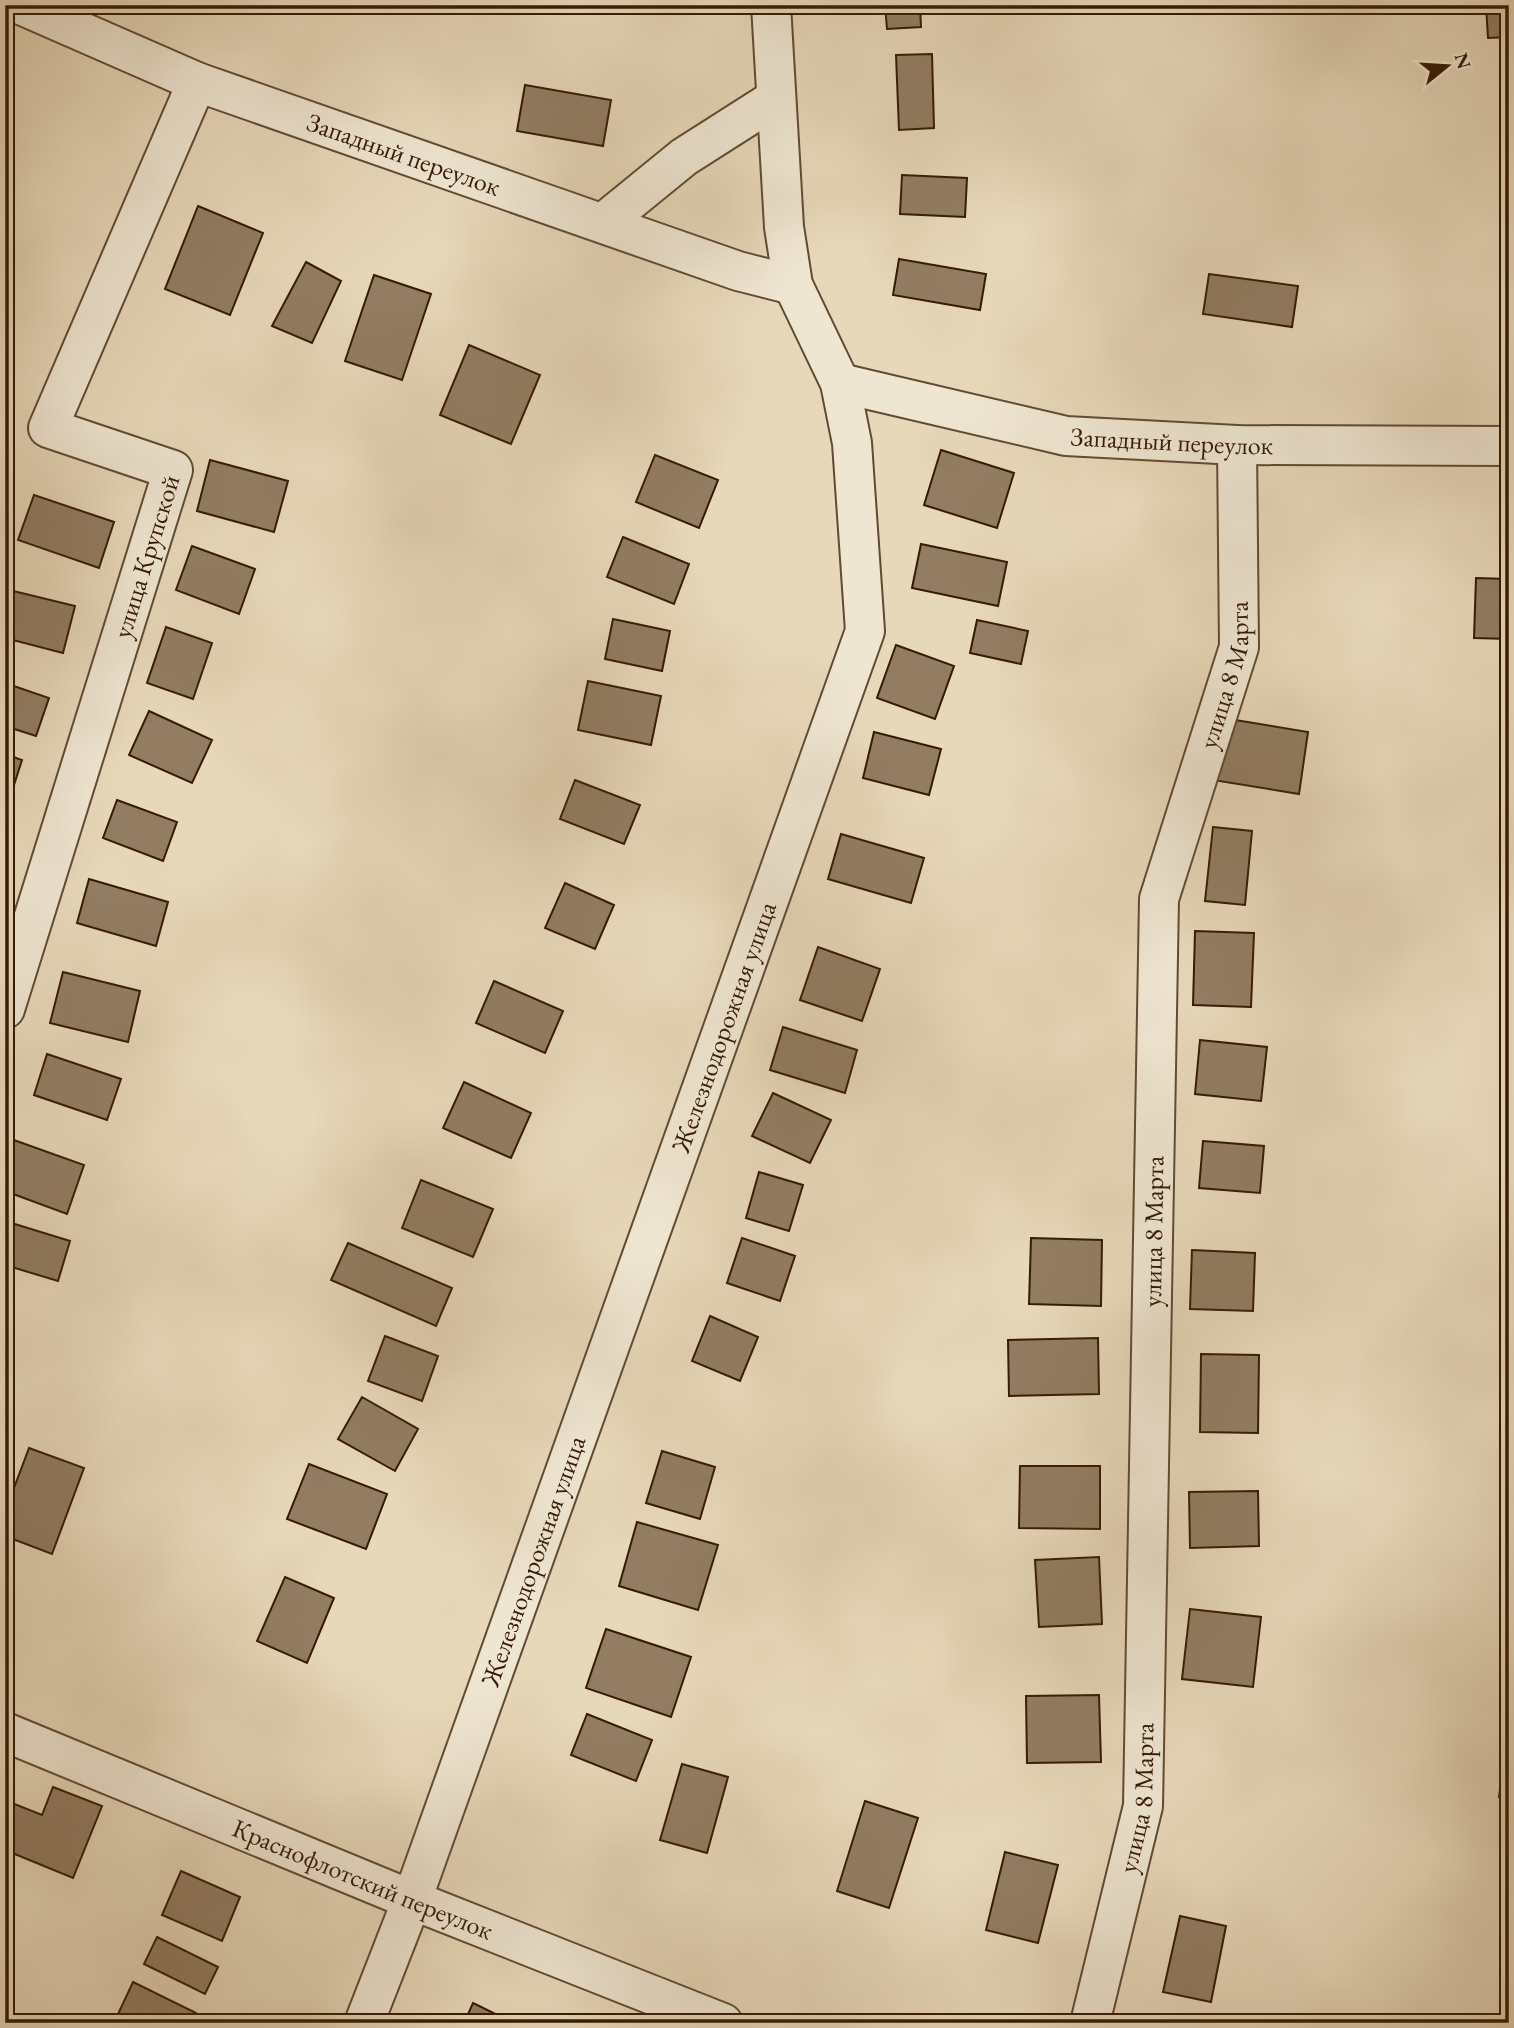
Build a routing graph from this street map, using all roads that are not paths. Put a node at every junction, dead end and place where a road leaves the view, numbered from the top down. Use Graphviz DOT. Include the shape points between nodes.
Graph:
graph roads {
  1 [pos="21,5"];
  2 [pos="771,5"];
  3 [pos="197,82"];
  4 [pos="775,99"];
  5 [pos="603,223"];
  6 [pos="793,285"];
  7 [pos="840,383"];
  8 [pos="1237,445"];
  9 [pos="1509,446"];
  10 [pos="5,1009"];
  11 [pos="5,1732"];
  12 [pos="412,1900"];
  13 [pos="364,2023"];
  14 [pos="723,2023"];
  15 [pos="1090,2023"];
  1 -- 3 [label="street, Западный переулок"];
  2 -- 4 [label="street, Железнодорожная улица"];
  3 -- 5 [label="street, Западный переулок"];
  3 -- 10 [label="street, улица Крупской" via="47,428 173,470"];
  4 -- 5 [label="street" via="684,157"];
  4 -- 6 [label="street, Железнодорожная улица"];
  5 -- 6 [label="street, Западный переулок" via="737,271"];
  6 -- 7 [label="street, Железнодорожная улица"];
  7 -- 8 [label="street, Западный переулок" via="1066,436"];
  7 -- 12 [label="street, Железнодорожная улица" via="852,443 865,631"];
  8 -- 9 [label="street, Западный переулок"];
  8 -- 15 [label="street, улица 8 Марта" via="1240,647 1159,899 1143,1806"];
  11 -- 12 [label="street, Краснофлотский переулок"];
  12 -- 13 [label="street, Железнодорожная улица"];
  12 -- 14 [label="street, Краснофлотский переулок"];
}
